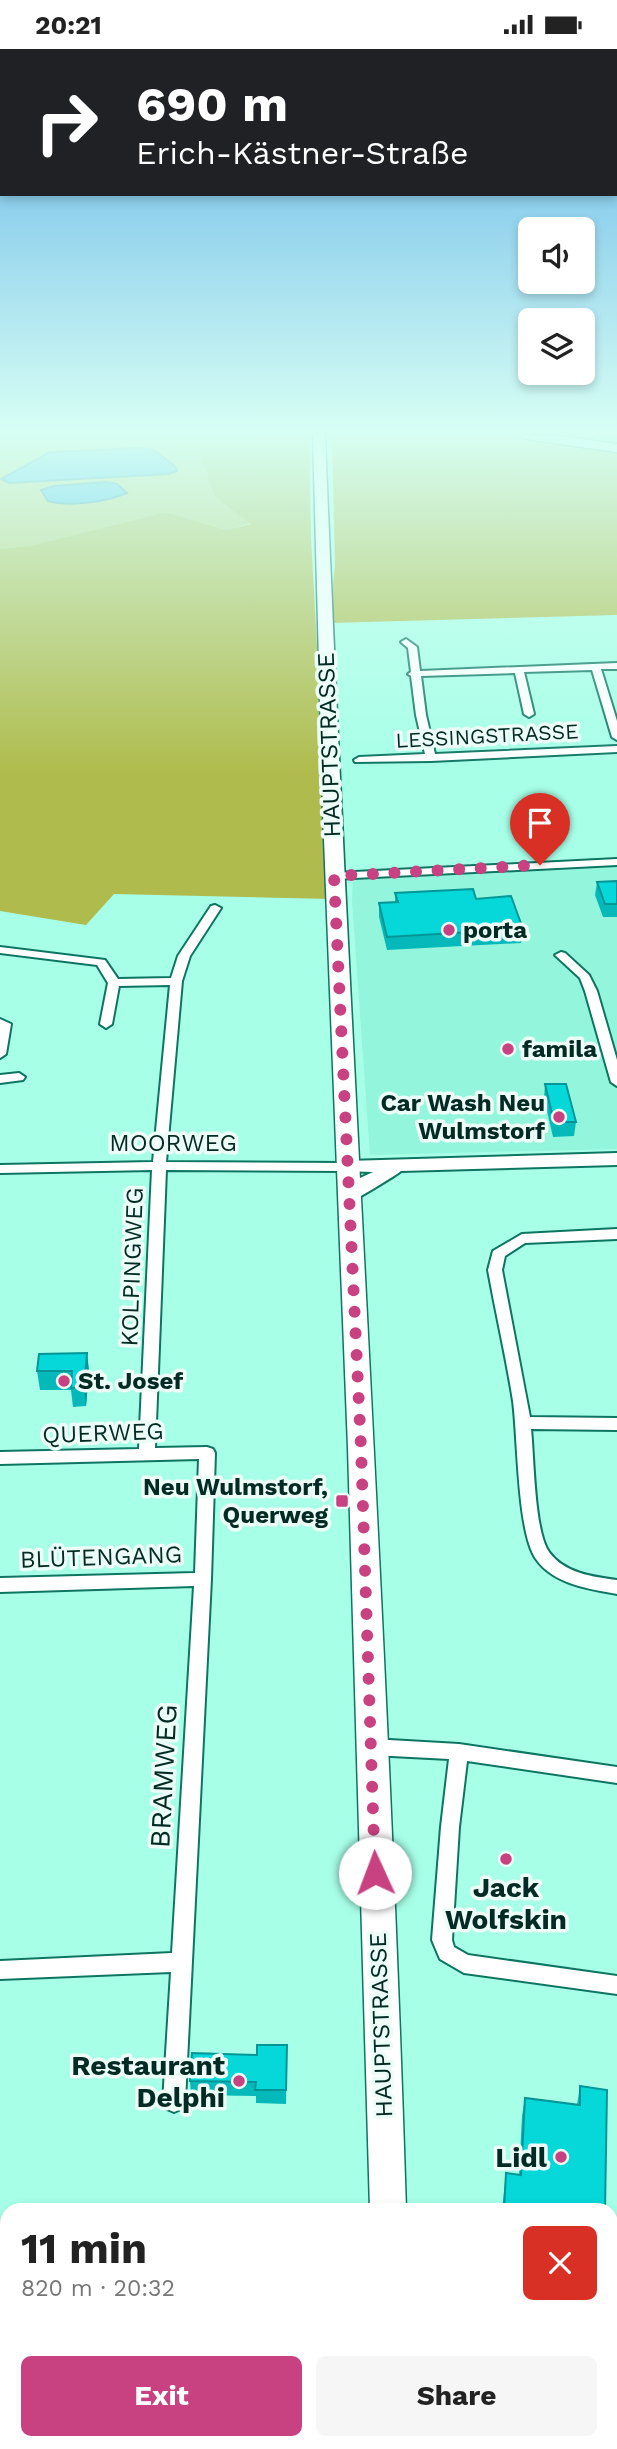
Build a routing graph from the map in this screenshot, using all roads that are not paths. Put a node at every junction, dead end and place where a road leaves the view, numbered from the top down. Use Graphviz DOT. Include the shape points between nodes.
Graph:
graph roads {
  1 [pos="322,547"];
  2 [pos="406,642"];
  3 [pos="594,666"];
  4 [pos="617,666"];
  5 [pos="519,670"];
  6 [pos="413,674"];
  7 [pos="529,714"];
  8 [pos="617,737"];
  9 [pos="617,749"];
  10 [pos="432,758"];
  11 [pos="359,761"];
  12 [pos="617,862"];
  13 [pos="334,876"];
  14 [pos="215,908"];
  15 [pos="0,950"];
  16 [pos="561,955"];
  17 [pos="176,981"];
  18 [pos="114,983"];
  19 [pos="0,1023"];
  20 [pos="106,1024"];
  21 [pos="0,1054"];
  22 [pos="0,1075"];
  23 [pos="19,1077"];
  24 [pos="617,1082"];
  25 [pos="617,1159"];
  26 [pos="159,1166"];
  27 [pos="347,1167"];
  28 [pos="404,1167"];
  29 [pos="0,1169"];
  30 [pos="349,1196"];
  31 [pos="617,1234"];
  32 [pos="523,1423"];
  33 [pos="617,1424"];
  34 [pos="207,1453"];
  35 [pos="147,1455"];
  36 [pos="0,1458"];
  37 [pos="203,1579"];
  38 [pos="0,1585"];
  39 [pos="617,1587"];
  40 [pos="370,1747"];
  41 [pos="459,1752"];
  42 [pos="617,1775"];
  43 [pos="180,1962"];
  44 [pos="0,1970"];
  45 [pos="617,1985"];
  46 [pos="174,2102"];
  47 [pos="388,2203"];
  1 -- 13 [label="main road, HAUPTSTRASSE"];
  2 -- 6 [label="street" via="412,647"];
  3 -- 4 [label="street"];
  3 -- 5 [label="street"];
  3 -- 8 [label="street"];
  5 -- 6 [label="street"];
  5 -- 7 [label="street"];
  6 -- 10 [label="street"];
  9 -- 10 [label="street, LESSINGSTRASSE"];
  10 -- 11 [label="street, LESSINGSTRASSE"];
  12 -- 13 [label="street"];
  13 -- 27 [label="main road, HAUPTSTRASSE"];
  14 -- 17 [label="street, KOLPINGWEG" via="184,956"];
  15 -- 18 [label="street" via="102,962"];
  16 -- 24 [label="street" via="585,977"];
  17 -- 18 [label="street"];
  17 -- 26 [label="street, KOLPINGWEG"];
  18 -- 20 [label="street"];
  19 -- 21 [label="street" via="5,1024"];
  22 -- 23 [label="street"];
  25 -- 28 [label="street"];
  26 -- 27 [label="street, MOORWEG"];
  26 -- 29 [label="street, MOORWEG"];
  26 -- 35 [label="street, KOLPINGWEG"];
  27 -- 28 [label="street"];
  27 -- 30 [label="main road, HAUPTSTRASSE"];
  28 -- 30 [label="street" via="375,1178"];
  30 -- 40 [label="main road, HAUPTSTRASSE"];
  31 -- 32 [label="street" via="522,1239 498,1254 495,1270"];
  32 -- 33 [label="street"];
  32 -- 39 [label="street" via="539,1551 564,1574"];
  34 -- 35 [label="street, QUERWEG"];
  34 -- 37 [label="street, BRAMWEG"];
  35 -- 36 [label="street, QUERWEG"];
  37 -- 38 [label="street, BLÜTENGANG"];
  37 -- 43 [label="street, BRAMWEG"];
  40 -- 41 [label="street"];
  40 -- 47 [label="main road, HAUPTSTRASSE"];
  41 -- 42 [label="street"];
  41 -- 45 [label="street" via="442,1940 447,1953 464,1964"];
  43 -- 44 [label="street"];
  43 -- 46 [label="street, BRAMWEG"];
}
